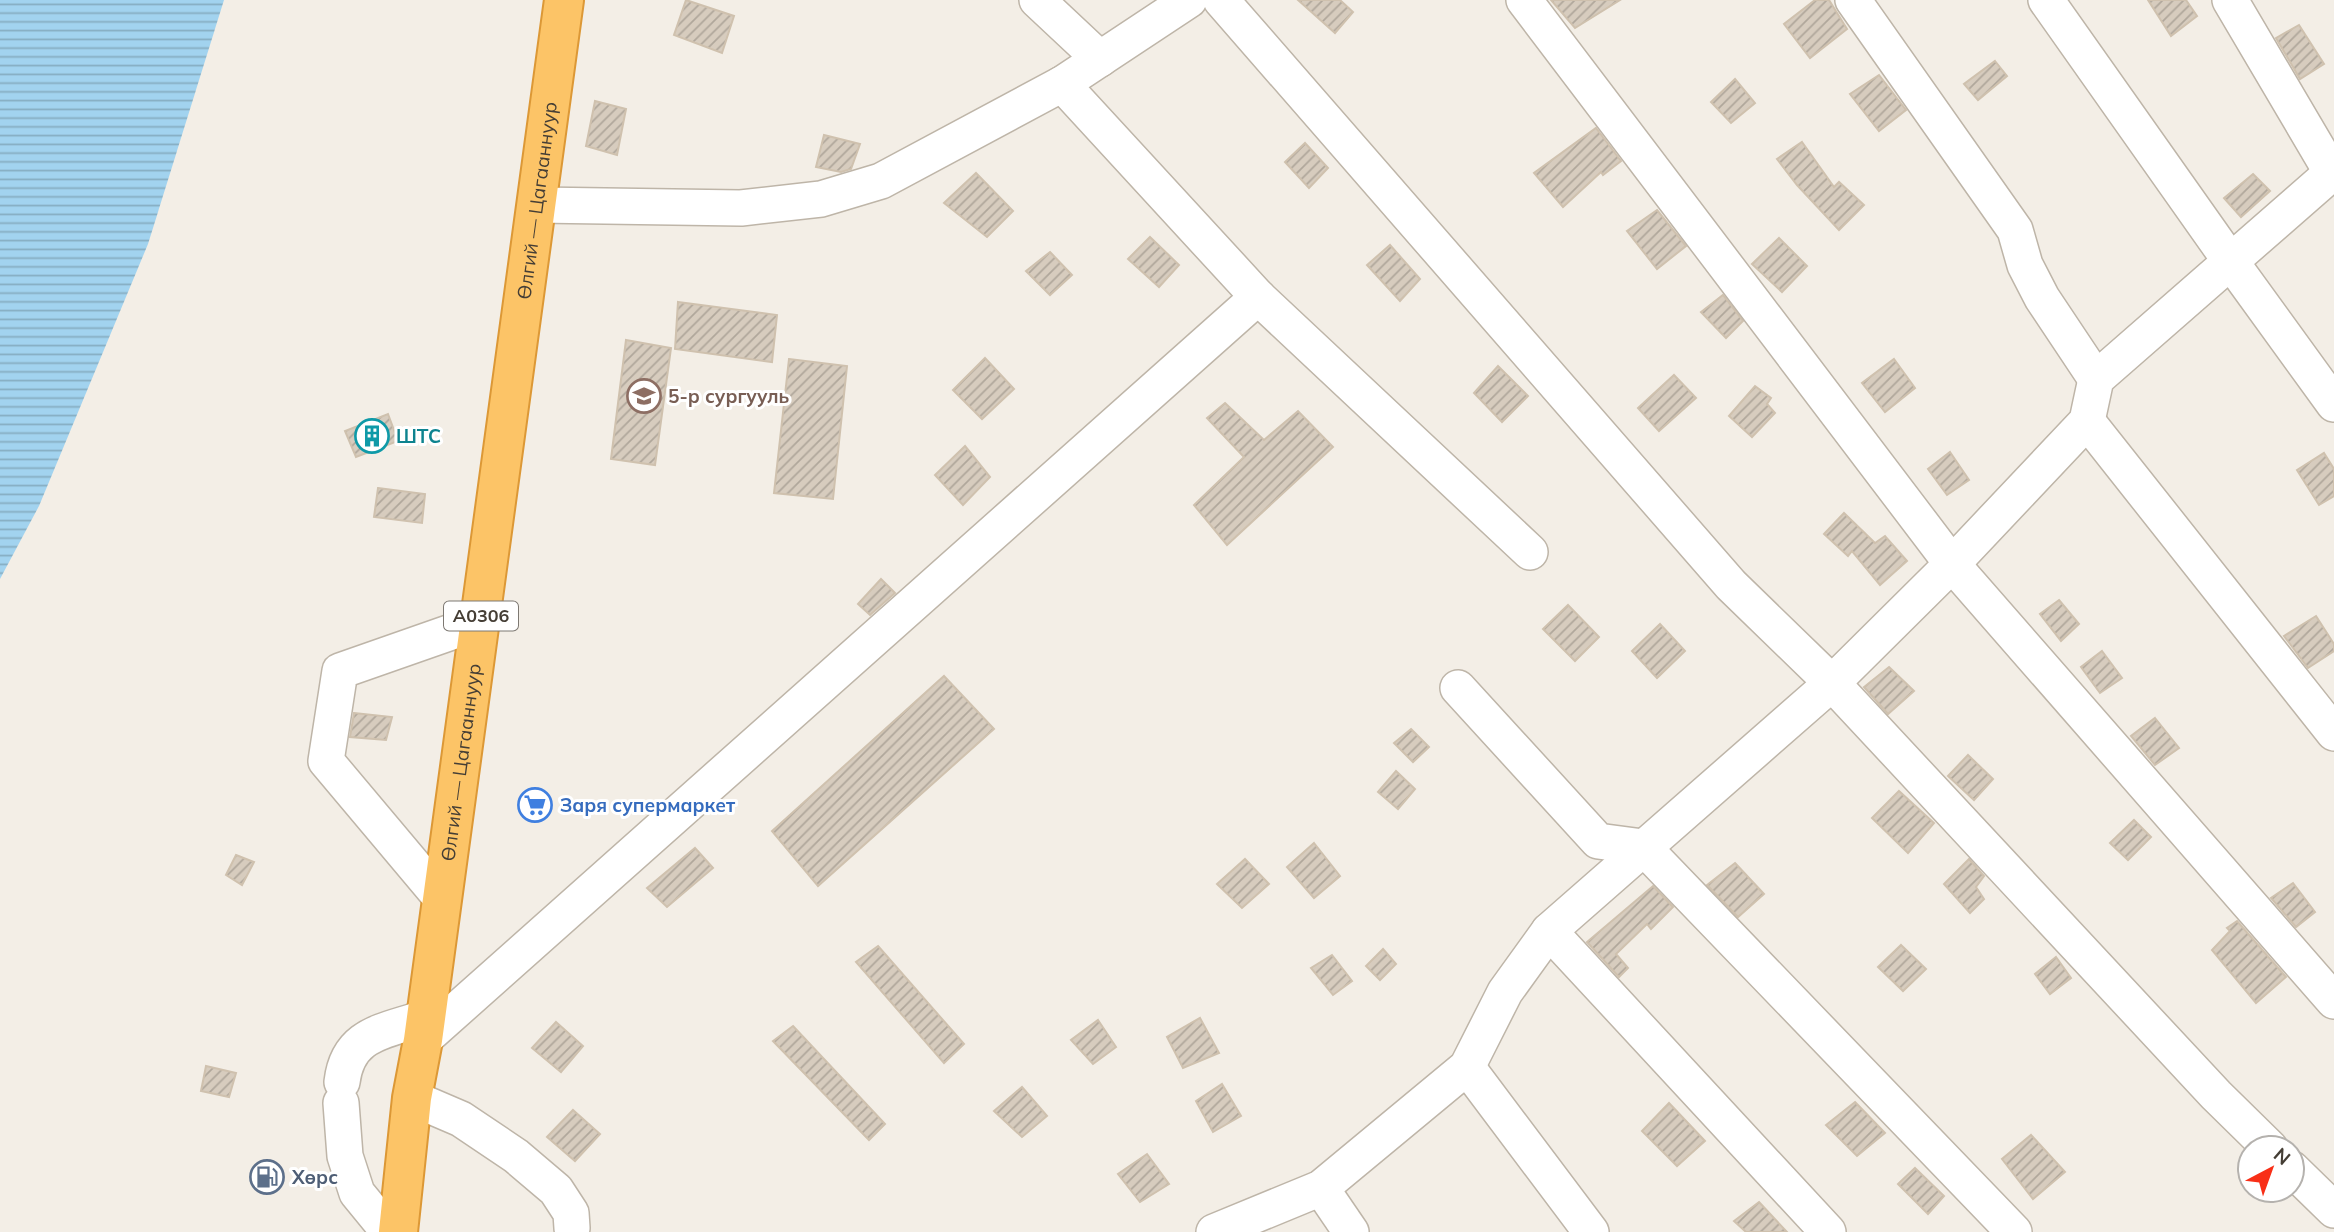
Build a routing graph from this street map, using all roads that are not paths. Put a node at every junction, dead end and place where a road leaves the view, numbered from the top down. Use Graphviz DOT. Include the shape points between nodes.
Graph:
graph roads {
  1 [pos="564,0"];
  2 [pos="1037,0"];
  3 [pos="1189,0"];
  4 [pos="1221,0"];
  5 [pos="1524,0"];
  6 [pos="1853,0"];
  7 [pos="2046,0"];
  8 [pos="2230,0"];
  9 [pos="1100,59"];
  10 [pos="1062,84"];
  11 [pos="2333,172"];
  12 [pos="537,205"];
  13 [pos="2231,262"];
  14 [pos="1258,297"];
  15 [pos="2096,379"];
  16 [pos="2334,404"];
  17 [pos="2087,421"];
  18 [pos="1530,552"];
  19 [pos="1952,564"];
  20 [pos="480,622"];
  21 [pos="1832,684"];
  22 [pos="1458,688"];
  23 [pos="2334,733"];
  24 [pos="1643,847"];
  25 [pos="442,899"];
  26 [pos="1549,931"];
  27 [pos="2334,1001"];
  28 [pos="424,1029"];
  29 [pos="1467,1067"];
  30 [pos="412,1098"];
  31 [pos="2256,1134"];
  32 [pos="2306,1183"];
  33 [pos="1321,1188"];
  34 [pos="2334,1210"];
  35 [pos="572,1228"];
  36 [pos="389,1232"];
  37 [pos="398,1232"];
  38 [pos="1214,1232"];
  39 [pos="1351,1232"];
  40 [pos="1591,1232"];
  41 [pos="1828,1232"];
  42 [pos="2014,1232"];
  1 -- 12 [label="highway, Өлгий — Цагааннуур / A0306"];
  2 -- 9 [label="street"];
  3 -- 9 [label="street"];
  4 -- 21 [label="street" via="1731,585"];
  5 -- 19 [label="street"];
  6 -- 15 [label="street" via="2015,230 2025,265 2042,298"];
  7 -- 13 [label="street"];
  8 -- 11 [label="street"];
  9 -- 10 [label="street"];
  10 -- 12 [label="street" via="881,181 821,199 741,208"];
  10 -- 14 [label="street"];
  11 -- 13 [label="street"];
  12 -- 20 [label="highway, Өлгий — Цагааннуур / A0306"];
  13 -- 15 [label="street"];
  13 -- 16 [label="street"];
  14 -- 18 [label="street"];
  14 -- 28 [label="street"];
  15 -- 17 [label="street"];
  17 -- 19 [label="street"];
  17 -- 23 [label="street"];
  19 -- 21 [label="street"];
  19 -- 27 [label="street"];
  20 -- 25 [label="highway, Өлгий — Цагааннуур / A0306"];
  20 -- 25 [label="street" via="340,671 326,761"];
  21 -- 24 [label="street"];
  21 -- 31 [label="street"];
  22 -- 24 [label="street" via="1598,841"];
  24 -- 26 [label="street"];
  24 -- 42 [label="street"];
  25 -- 28 [label="highway, Өлгий — Цагааннуур / A0306"];
  26 -- 29 [label="street" via="1505,992"];
  26 -- 41 [label="street"];
  28 -- 30 [label="highway, Өлгий — Цагааннуур / A0306"];
  28 -- 36 [label="street" via="367,1038 352,1048 344,1064 345,1156 357,1193"];
  29 -- 33 [label="street"];
  29 -- 40 [label="street"];
  30 -- 35 [label="street" via="461,1119 516,1156 556,1190 571,1213"];
  30 -- 37 [label="highway, Өлгий — Цагааннуур / A0306"];
  32 -- 34 [label="street"];
  33 -- 38 [label="street"];
  33 -- 39 [label="street"];
}
